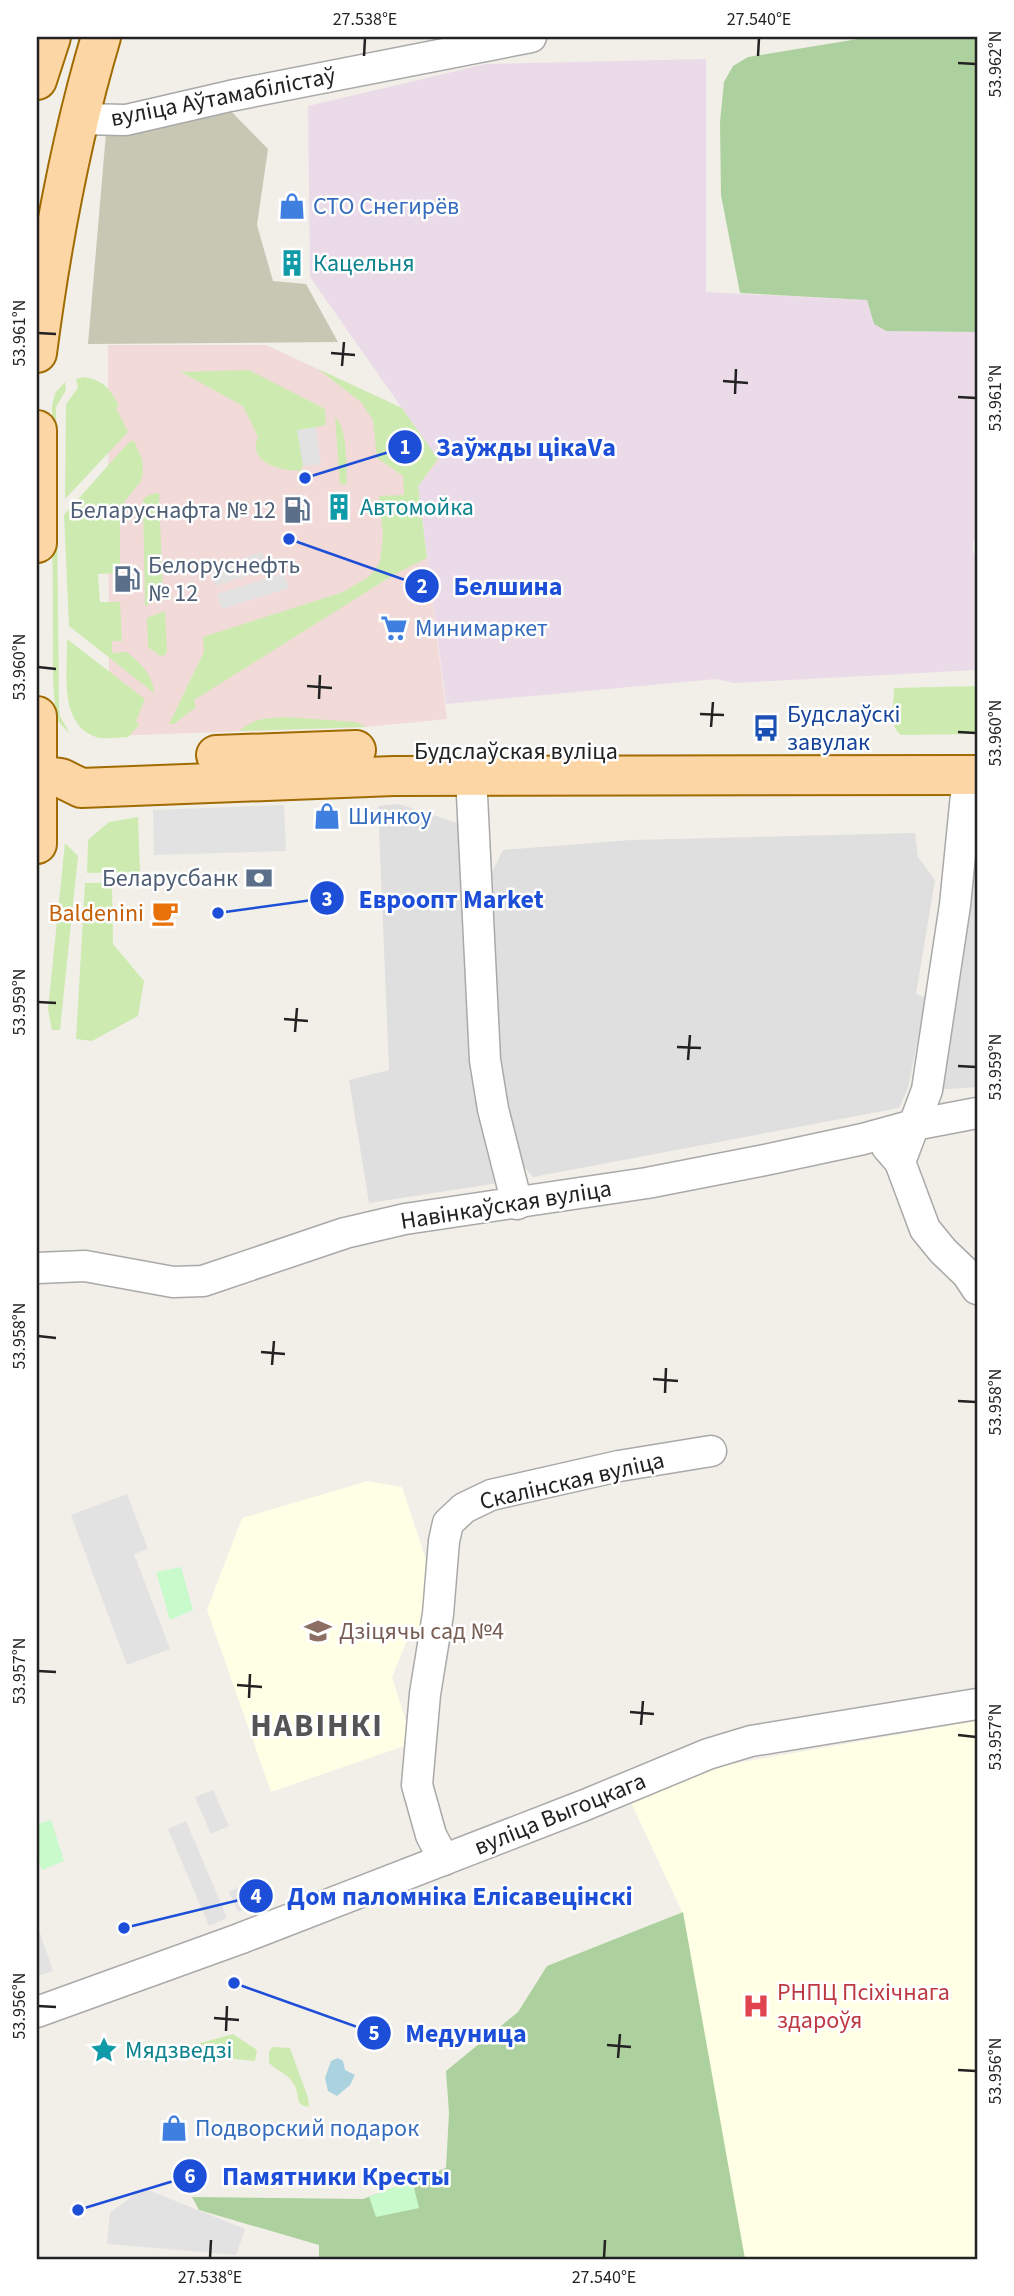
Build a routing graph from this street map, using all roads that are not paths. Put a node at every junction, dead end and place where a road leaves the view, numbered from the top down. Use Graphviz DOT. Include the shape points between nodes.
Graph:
graph roads {
  1 [pos="51,37"];
  2 [pos="101,37"];
  3 [pos="531,37"];
  4 [pos="37,80"];
  5 [pos="79,119"];
  6 [pos="37,353"];
  7 [pos="37,453"];
  8 [pos="37,543"];
  9 [pos="37,716"];
  10 [pos="974,766"];
  11 [pos="471,775"];
  12 [pos="45,776"];
  13 [pos="37,844"];
  14 [pos="927,1090"];
  15 [pos="972,1113"];
  16 [pos="914,1125"];
  17 [pos="863,1139"];
  18 [pos="900,1162"];
  19 [pos="517,1204"];
  20 [pos="37,1268"];
  21 [pos="977,1289"];
  22 [pos="710,1451"];
  23 [pos="977,1704"];
  24 [pos="444,1860"];
  25 [pos="37,2012"];
  1 -- 4 [label="main road"];
  2 -- 5 [label="main road"];
  3 -- 5 [label="street, вуліца Аўтамабілістаў" via="126,120"];
  5 -- 6 [label="main road" via="64,178"];
  7 -- 8 [label="main road"];
  9 -- 12 [label="main road"];
  10 -- 11 [label="main road, Будслаўская вуліца"];
  10 -- 12 [label="main road, Будслаўская вуліца" via="291,752 79,763"];
  10 -- 14 [label="street"];
  11 -- 12 [label="main road, Будслаўская вуліца" via="81,788"];
  11 -- 19 [label="street" via="485,1060"];
  12 -- 13 [label="main road"];
  14 -- 15 [label="street" via="938,1106"];
  14 -- 16 [label="street"];
  15 -- 16 [label="street, Навінкаўская вуліца"];
  16 -- 17 [label="street, Навінкаўская вуліца"];
  16 -- 18 [label="street"];
  17 -- 18 [label="street" via="887,1147"];
  17 -- 19 [label="street, Навінкаўская вуліца" via="660,1181"];
  18 -- 21 [label="street" via="925,1229"];
  19 -- 20 [label="street, Навінкаўская вуліца" via="405,1219 345,1233 203,1281 173,1282 85,1266"];
  22 -- 24 [label="street, Скалінская вуліца" via="491,1495 464,1508 448,1523 416,1785"];
  23 -- 24 [label="street, вуліца Выгоцкага" via="719,1750"];
  24 -- 25 [label="street, вуліца Выгоцкага"];
}
